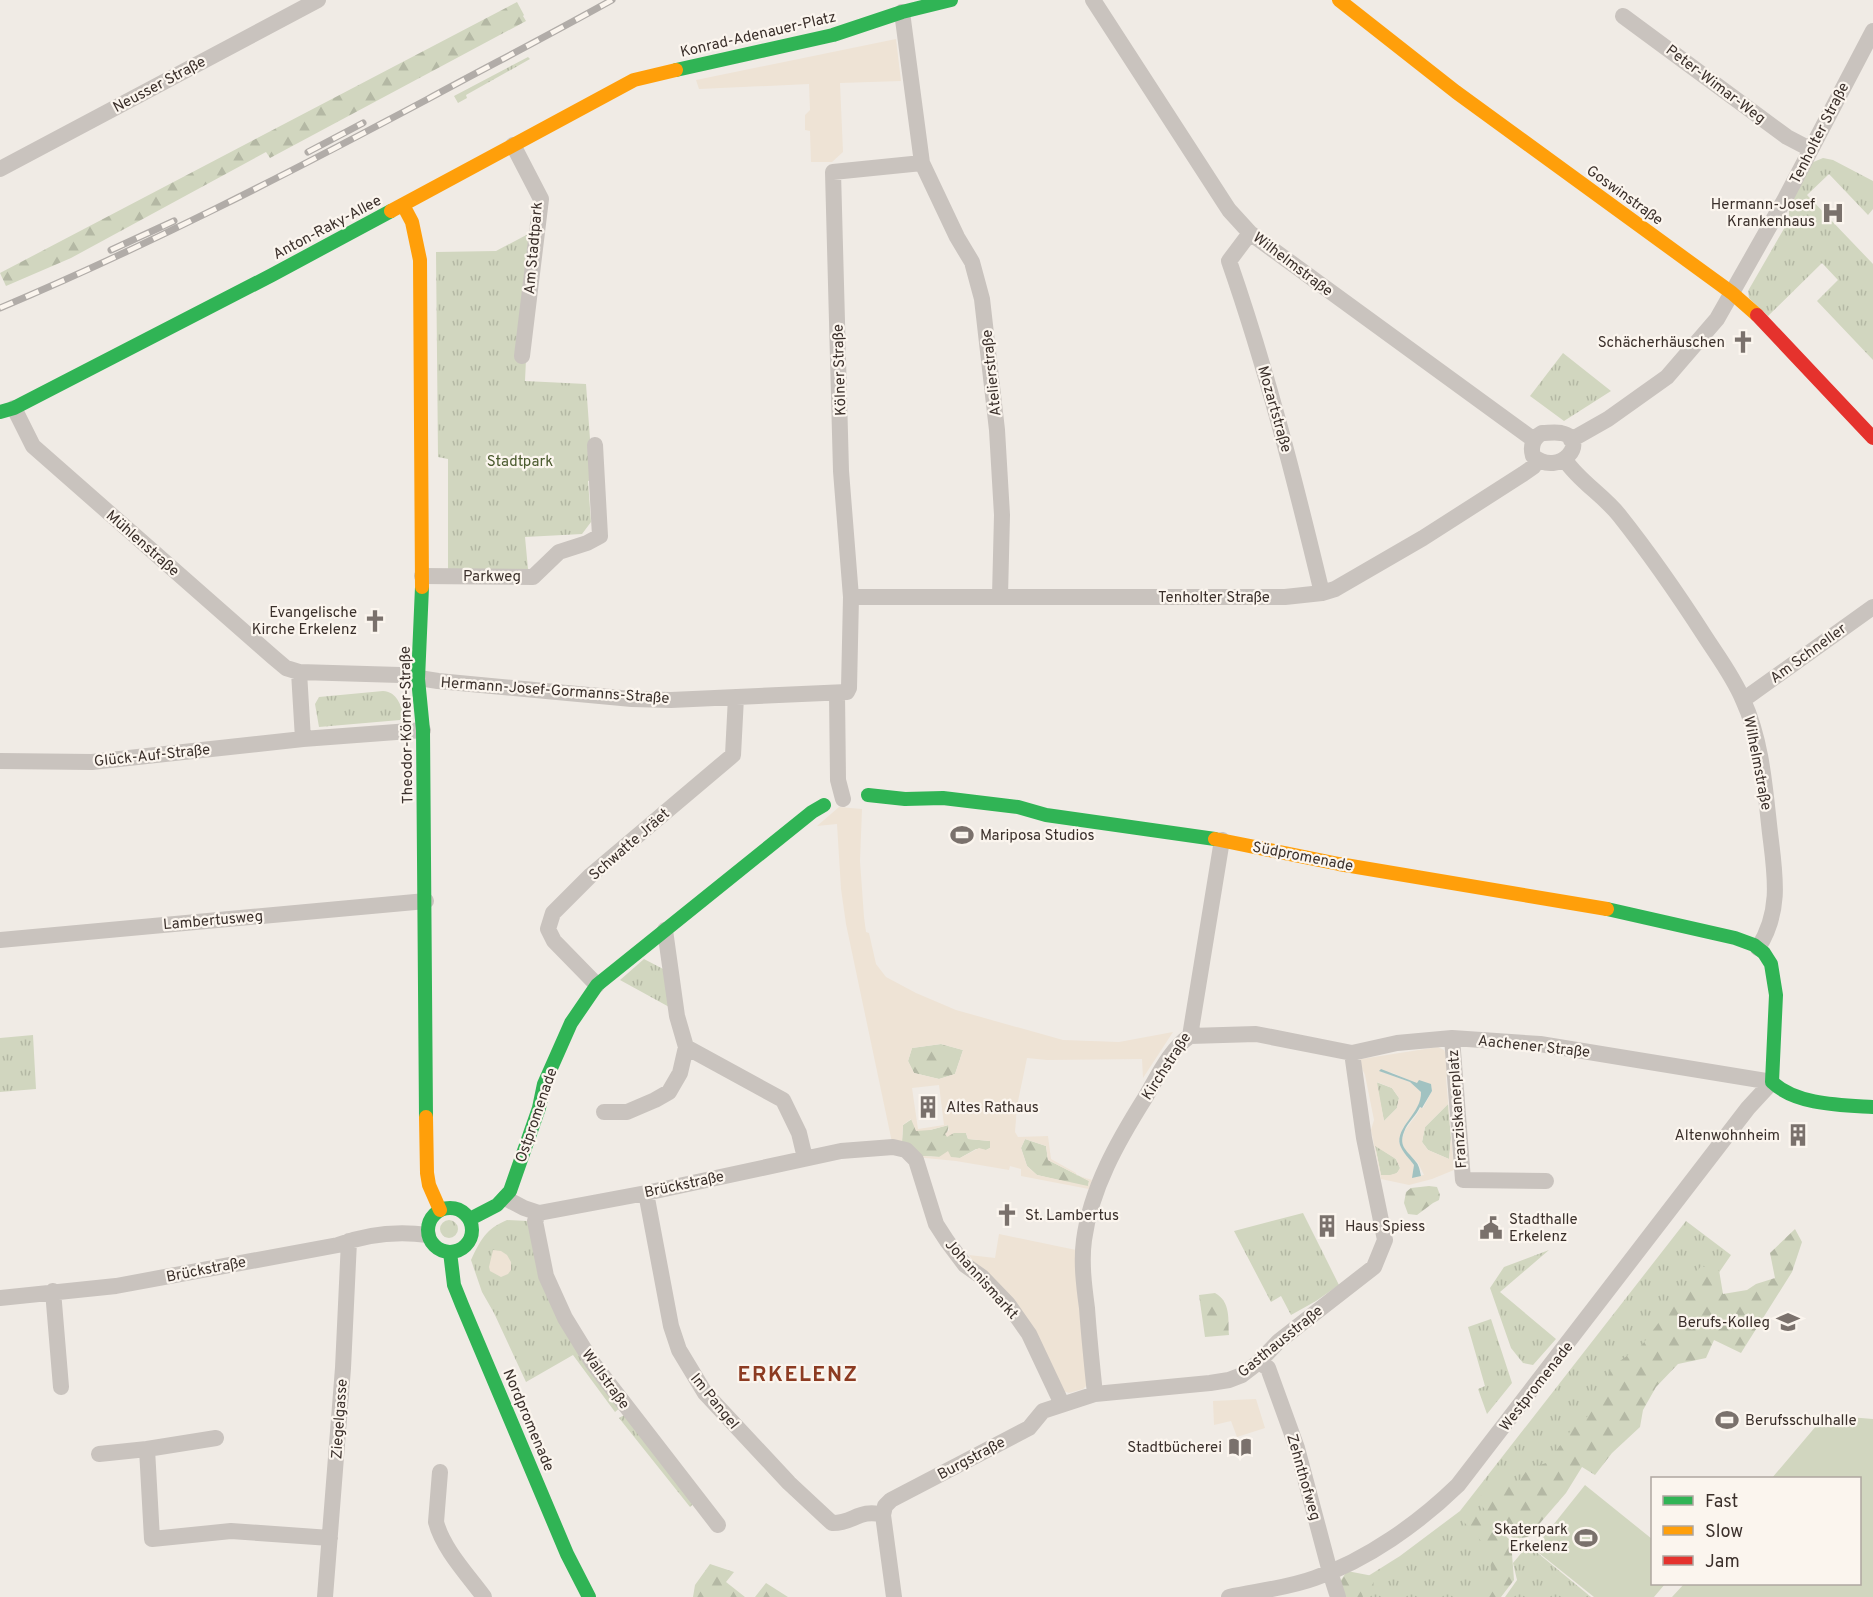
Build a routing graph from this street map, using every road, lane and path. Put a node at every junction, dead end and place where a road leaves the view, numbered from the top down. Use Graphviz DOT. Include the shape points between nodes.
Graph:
graph roads {
  1 [pos="318,0"];
  2 [pos="951,0"];
  3 [pos="1093,0"];
  4 [pos="1339,0"];
  5 [pos="902,12"];
  6 [pos="1623,16"];
  7 [pos="1873,31"];
  8 [pos="655,74"];
  9 [pos="513,145"];
  10 [pos="1810,149"];
  11 [pos="922,164"];
  12 [pos="0,169"];
  13 [pos="403,204"];
  14 [pos="1250,233"];
  15 [pos="1732,293"];
  16 [pos="522,356"];
  17 [pos="7,410"];
  18 [pos="1873,438"];
  19 [pos="1534,440"];
  20 [pos="1571,440"];
  21 [pos="596,446"];
  22 [pos="1538,460"];
  23 [pos="1565,460"];
  24 [pos="422,576"];
  25 [pos="1322,593"];
  26 [pos="1000,596"];
  27 [pos="851,597"];
  28 [pos="1873,607"];
  29 [pos="299,672"];
  30 [pos="418,679"];
  31 [pos="837,693"];
  32 [pos="736,697"];
  33 [pos="1743,700"];
  34 [pos="423,730"];
  35 [pos="303,739"];
  36 [pos="0,761"];
  37 [pos="868,795"];
  38 [pos="843,799"];
  39 [pos="824,805"];
  40 [pos="1222,840"];
  41 [pos="426,901"];
  42 [pos="665,930"];
  43 [pos="0,940"];
  44 [pos="1758,948"];
  45 [pos="597,985"];
  46 [pos="1190,1036"];
  47 [pos="1452,1038"];
  48 [pos="686,1047"];
  49 [pos="1352,1053"];
  50 [pos="1772,1082"];
  51 [pos="1873,1107"];
  52 [pos="604,1112"];
  53 [pos="906,1150"];
  54 [pos="805,1158"];
  55 [pos="1545,1181"];
  56 [pos="646,1193"];
  57 [pos="506,1198"];
  58 [pos="440,1210"];
  59 [pos="539,1213"];
  60 [pos="470,1219"];
  61 [pos="428,1235"];
  62 [pos="349,1241"];
  63 [pos="450,1252"];
  64 [pos="53,1291"];
  65 [pos="0,1298"];
  66 [pos="1259,1362"];
  67 [pos="61,1387"];
  68 [pos="1095,1394"];
  69 [pos="1062,1404"];
  70 [pos="216,1438"];
  71 [pos="147,1449"];
  72 [pos="99,1454"];
  73 [pos="440,1472"];
  74 [pos="883,1515"];
  75 [pos="718,1525"];
  76 [pos="330,1538"];
  77 [pos="1330,1572"];
  78 [pos="325,1597"];
  79 [pos="484,1597"];
  80 [pos="589,1597"];
  81 [pos="894,1597"];
  82 [pos="1229,1597"];
  83 [pos="1338,1597"];
  1 -- 12 [label="street, Neusser Straße"];
  2 -- 5 [label="street, Konrad-Adenauer-Platz"];
  3 -- 14 [label="street, Wilhelmstraße" via="1229,210"];
  4 -- 15 [label="street, Goswinstraße" via="1456,92"];
  5 -- 8 [label="street, Konrad-Adenauer-Platz" via="833,35"];
  5 -- 11 [label="street"];
  6 -- 10 [label="street, Peter-Wimar-Weg" via="1787,137"];
  7 -- 10 [label="street, Tenholter Straße"];
  8 -- 9 [label="street, Anton-Raky-Allee" via="634,80"];
  9 -- 13 [label="street, Anton-Raky-Allee"];
  9 -- 16 [label="street, Am Stadtpark" via="541,199"];
  10 -- 15 [label="street, Tenholter Straße"];
  11 -- 26 [label="street, Atelierstraße" via="972,262 982,299 999,464"];
  11 -- 27 [label="street, Kölner Straße" via="833,172 841,471"];
  13 -- 17 [label="street, Anton-Raky-Allee"];
  13 -- 24 [label="street, Theodor-Körner-Straße" via="412,222 420,260"];
  14 -- 19 [label="street, Wilhelmstraße"];
  14 -- 25 [label="street, Mozartstraße" via="1229,261 1283,436"];
  15 -- 18 [label="street, Goswinstraße"];
  15 -- 20 [label="street, Tenholter Straße" via="1717,319 1666,377"];
  17 -- 29 [label="street, Mühlenstraße" via="33,446 273,657 286,668"];
  19 -- 20 [label="street" via="1542,433 1561,433"];
  19 -- 22 [label="street" via="1531,450"];
  20 -- 23 [label="street" via="1572,453"];
  21 -- 24 [label="street, Parkweg" via="600,536 559,552 532,576"];
  22 -- 23 [label="street"];
  22 -- 25 [label="street, Tenholter Straße" via="1523,474 1423,538"];
  23 -- 33 [label="street, Wilhelmstraße" via="1617,513 1650,556"];
  24 -- 30 [label="street, Theodor-Körner-Straße"];
  25 -- 26 [label="street, Tenholter Straße" via="1285,597"];
  26 -- 27 [label="street, Tenholter Straße"];
  27 -- 31 [label="street, Kölner Straße" via="849,688"];
  28 -- 33 [label="street, Am Schneller"];
  29 -- 30 [label="street, Hermann-Josef-Gormanns-Straße"];
  29 -- 35 [label="street"];
  30 -- 32 [label="street, Hermann-Josef-Gormanns-Straße" via="632,699"];
  30 -- 34 [label="street, Theodor-Körner-Straße"];
  31 -- 32 [label="street, Hermann-Josef-Gormanns-Straße"];
  31 -- 38 [label="street" via="838,780"];
  32 -- 45 [label="street, Schwatte Jräet" via="733,755 591,875 553,913 548,929 554,941"];
  33 -- 44 [label="street, Wilhelmstraße" via="1761,766 1776,879 1774,913"];
  34 -- 35 [label="street, Glück-Auf-Straße"];
  34 -- 41 [label="street, Theodor-Körner-Straße"];
  35 -- 36 [label="street, Glück-Auf-Straße" via="92,762"];
  37 -- 38 [label="street, Südpromenade"];
  37 -- 40 [label="street, Südpromenade" via="1018,807 1046,815"];
  38 -- 39 [label="street, Ostpromenade"];
  39 -- 42 [label="street, Ostpromenade"];
  40 -- 44 [label="street, Südpromenade" via="1412,877 1588,905 1735,938"];
  40 -- 46 [label="street, Kirchstraße"];
  41 -- 43 [label="street, Lambertusweg"];
  41 -- 58 [label="street, Theodor-Körner-Straße" via="427,1173"];
  42 -- 45 [label="street, Ostpromenade"];
  42 -- 48 [label="street" via="677,1016"];
  44 -- 50 [label="street" via="1770,962 1776,990"];
  45 -- 57 [label="street, Ostpromenade" via="571,1023 544,1084"];
  46 -- 49 [label="street, Aachener Straße" via="1256,1034"];
  46 -- 68 [label="street, Kirchstraße" via="1182,1041 1116,1145 1091,1211 1084,1241 1084,1278"];
  47 -- 49 [label="street, Aachener Straße" via="1397,1042"];
  47 -- 50 [label="street, Aachener Straße" via="1540,1044"];
  47 -- 55 [label="street, Franziskanerplatz" via="1463,1180"];
  48 -- 52 [label="street" via="680,1073 669,1092 627,1112"];
  48 -- 54 [label="street" via="783,1100 799,1133"];
  49 -- 66 [label="street, Gasthausstraße" via="1364,1138 1386,1240 1374,1267 1279,1341"];
  50 -- 51 [label="street, Aachener Straße" via="1779,1089 1800,1096"];
  50 -- 77 [label="street, Westpromenade" via="1458,1485 1434,1509 1402,1531"];
  53 -- 54 [label="street, Brückstraße" via="867,1148"];
  53 -- 69 [label="street, Johannismarkt" via="916,1160 936,1224 946,1241 1008,1304 1029,1334"];
  54 -- 56 [label="street, Brückstraße"];
  56 -- 59 [label="street, Brückstraße"];
  56 -- 74 [label="street, Im Pangel" via="671,1326 679,1350 705,1393 773,1467 832,1523 871,1512"];
  57 -- 59 [label="street"];
  57 -- 60 [label="street"];
  58 -- 60 [label="street" via="455,1208"];
  58 -- 61 [label="street" via="430,1220"];
  59 -- 75 [label="street, Wallstraße" via="535,1221 546,1276 565,1318 592,1362"];
  60 -- 63 [label="street" via="468,1242"];
  61 -- 62 [label="street, Brückstraße" via="409,1232"];
  61 -- 63 [label="street" via="436,1247"];
  62 -- 64 [label="street, Brückstraße" via="116,1286"];
  62 -- 76 [label="street, Ziegelgasse"];
  63 -- 80 [label="street, Nordpromenade" via="454,1285 462,1305 567,1554"];
  64 -- 65 [label="street, Brückstraße"];
  64 -- 67 [label="street"];
  66 -- 68 [label="street, Gasthausstraße" via="1229,1380"];
  66 -- 77 [label="street, Zehnthofweg" via="1268,1368 1297,1448"];
  68 -- 69 [label="street"];
  69 -- 74 [label="street, Burgstraße" via="1043,1411 1029,1428 891,1500"];
  70 -- 71 [label="street"];
  71 -- 72 [label="street"];
  71 -- 76 [label="street" via="152,1539 231,1531"];
  73 -- 79 [label="street" via="438,1529"];
  74 -- 81 [label="street"];
  76 -- 78 [label="street, Ziegelgasse"];
  77 -- 82 [label="street, Westpromenade"];
  77 -- 83 [label="street, Zehnthofweg"];
}
